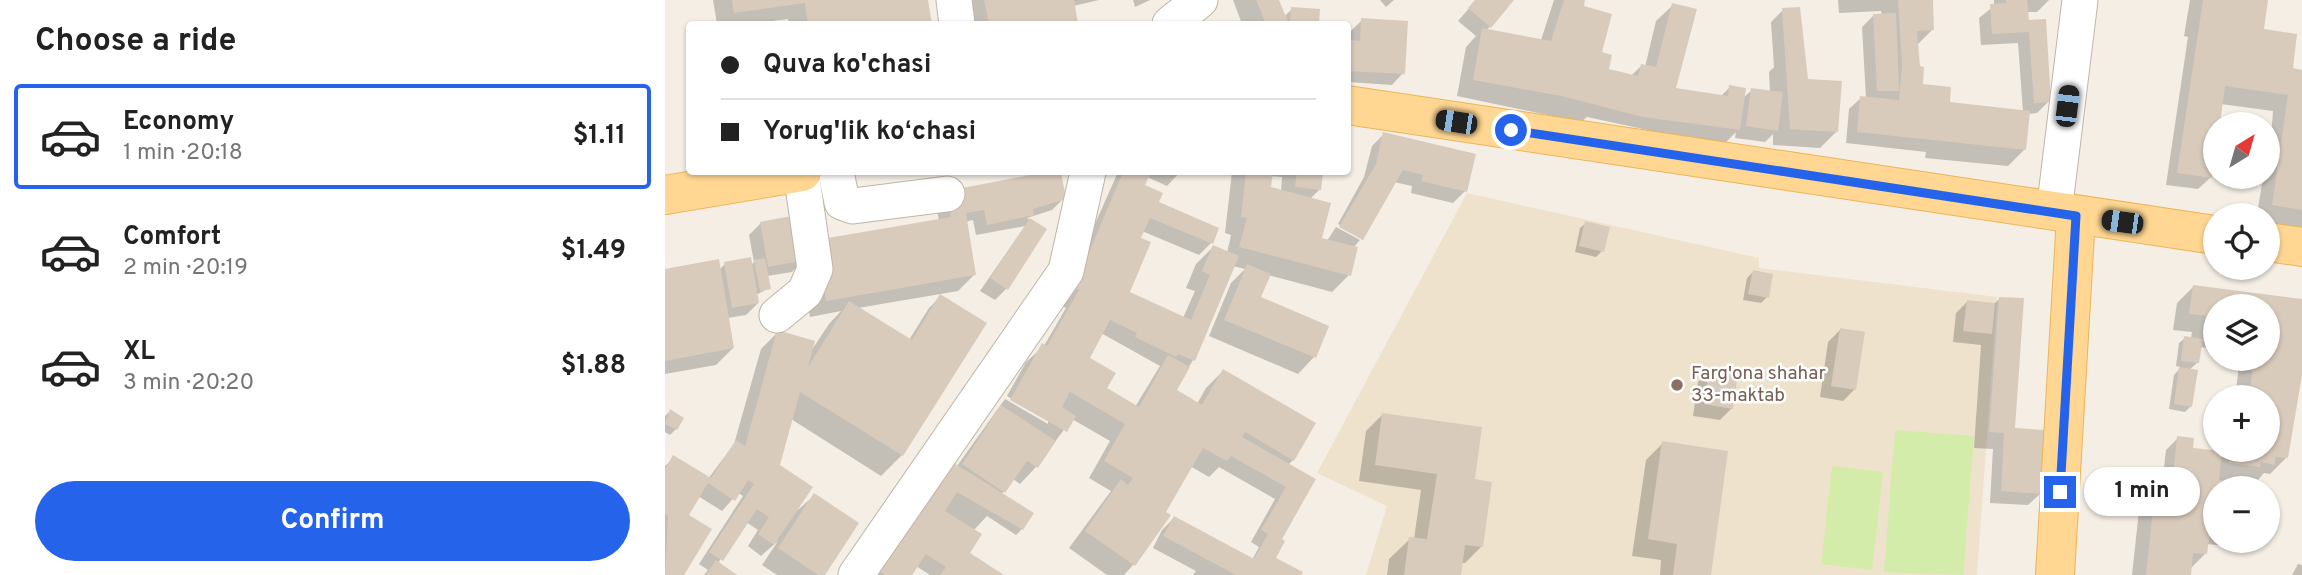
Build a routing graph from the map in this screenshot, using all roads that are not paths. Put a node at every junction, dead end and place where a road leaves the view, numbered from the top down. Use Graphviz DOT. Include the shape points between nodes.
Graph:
graph roads {
  1 [pos="954,0"];
  2 [pos="1200,0"];
  3 [pos="2080,0"];
  4 [pos="957,21"];
  5 [pos="1174,21"];
  6 [pos="1351,106"];
  7 [pos="784,175"];
  8 [pos="802,175"];
  9 [pos="837,175"];
  10 [pos="1087,175"];
  11 [pos="947,194"];
  12 [pos="665,195"];
  13 [pos="2065,214"];
  14 [pos="2203,233"];
  15 [pos="2280,244"];
  16 [pos="2302,247"];
  17 [pos="777,315"];
  18 [pos="856,575"];
  19 [pos="2055,575"];
  1 -- 4 [label="street"];
  2 -- 5 [label="street"];
  3 -- 13 [label="street"];
  6 -- 13 [label="main road"];
  7 -- 12 [label="main road"];
  8 -- 17 [label="street" via="815,269 805,292"];
  9 -- 11 [label="street" via="842,202 853,206"];
  10 -- 18 [label="street" via="1066,271"];
  13 -- 14 [label="main road"];
  13 -- 19 [label="main road"];
  15 -- 16 [label="main road"];
}
